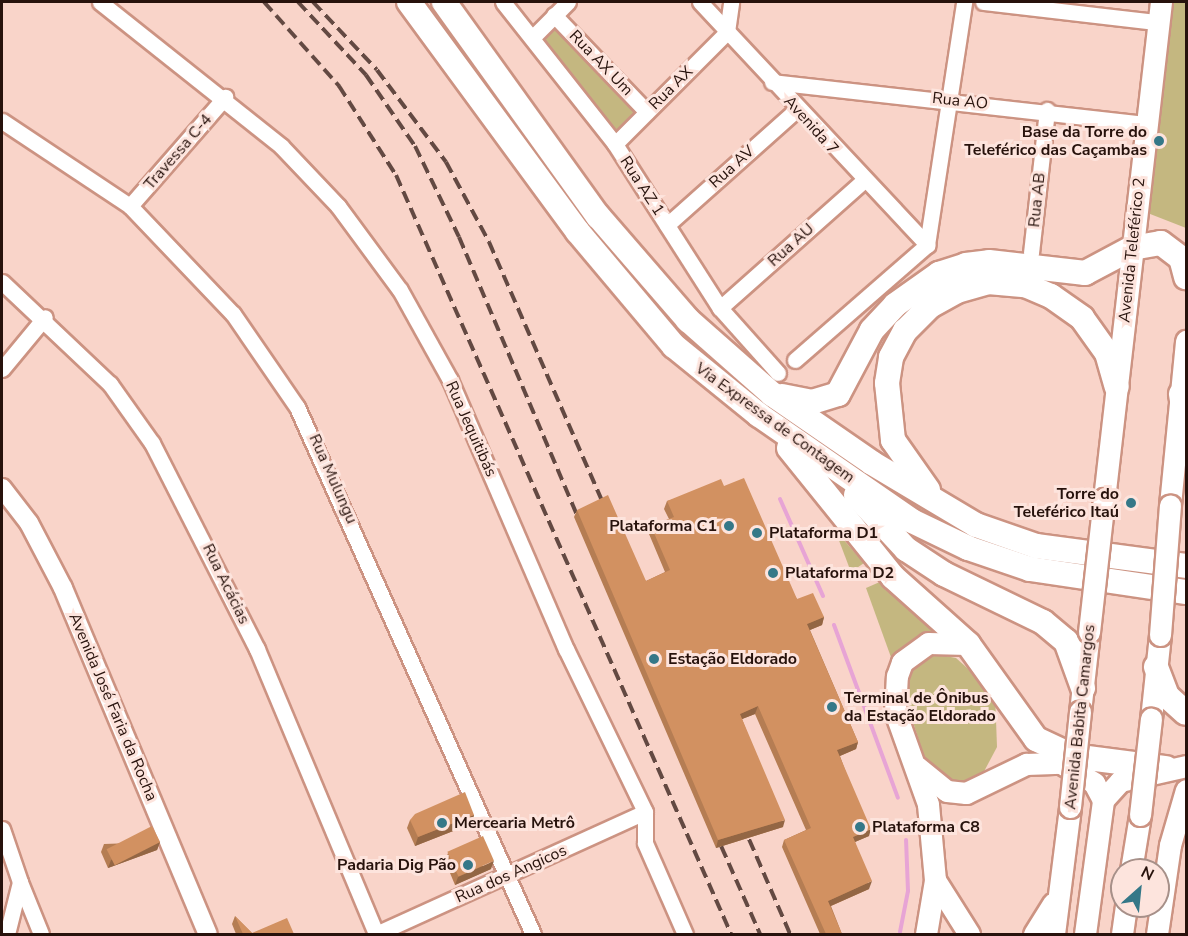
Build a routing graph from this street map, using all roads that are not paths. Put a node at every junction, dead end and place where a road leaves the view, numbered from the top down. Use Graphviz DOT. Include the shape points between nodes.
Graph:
graph roads {
  1 [pos="85,2"];
  2 [pos="100,2"];
  3 [pos="409,2"];
  4 [pos="502,2"];
  5 [pos="568,2"];
  6 [pos="700,2"];
  7 [pos="731,2"];
  8 [pos="964,2"];
  9 [pos="983,2"];
  10 [pos="1161,2"];
  11 [pos="450,7"];
  12 [pos="118,15"];
  13 [pos="554,15"];
  14 [pos="1157,22"];
  15 [pos="727,32"];
  16 [pos="534,36"];
  17 [pos="772,82"];
  18 [pos="225,97"];
  19 [pos="950,99"];
  20 [pos="797,109"];
  21 [pos="1047,110"];
  22 [pos="647,112"];
  23 [pos="2,121"];
  24 [pos="1147,124"];
  25 [pos="615,144"];
  26 [pos="862,182"];
  27 [pos="130,206"];
  28 [pos="667,225"];
  29 [pos="927,245"];
  30 [pos="1132,248"];
  31 [pos="1031,253"];
  32 [pos="1186,277"];
  33 [pos="2,282"];
  34 [pos="720,308"];
  35 [pos="45,317"];
  36 [pos="1186,341"];
  37 [pos="795,360"];
  38 [pos="2,369"];
  39 [pos="775,383"];
  40 [pos="1117,387"];
  41 [pos="1181,394"];
  42 [pos="759,415"];
  43 [pos="1186,424"];
  44 [pos="823,460"];
  45 [pos="2,488"];
  46 [pos="1104,499"];
  47 [pos="948,511"];
  48 [pos="1186,566"];
  49 [pos="1186,592"];
  50 [pos="968,644"];
  51 [pos="1156,667"];
  52 [pos="1083,688"];
  53 [pos="1186,713"];
  54 [pos="917,767"];
  55 [pos="1176,767"];
  56 [pos="1186,790"];
  57 [pos="1103,800"];
  58 [pos="645,812"];
  59 [pos="2,829"];
  60 [pos="1133,858"];
  61 [pos="508,876"];
  62 [pos="935,880"];
  63 [pos="20,882"];
  64 [pos="1059,888"];
  65 [pos="1124,918"];
  66 [pos="7,934"];
  67 [pos="41,934"];
  68 [pos="208,934"];
  69 [pos="376,934"];
  70 [pos="533,934"];
  71 [pos="685,934"];
  72 [pos="927,934"];
  73 [pos="969,934"];
  74 [pos="1034,934"];
  75 [pos="1054,934"];
  76 [pos="1085,934"];
  77 [pos="1122,934"];
  78 [pos="1157,934"];
  1 -- 12 [label="street, Rua Jequitibás"];
  2 -- 12 [label="street, Rua Jequitibás"];
  3 -- 42 [label="highway, Via Expressa de Contagem" via="578,232 644,311 686,358"];
  4 -- 16 [label="street, Rua AZ 1"];
  5 -- 13 [label="street"];
  6 -- 15 [label="street, Avenida 7"];
  7 -- 15 [label="street"];
  8 -- 19 [label="street"];
  9 -- 14 [label="street"];
  10 -- 14 [label="main road, Avenida Teleférico 2"];
  11 -- 39 [label="highway, Via Expressa de Contagem" via="598,216 688,320"];
  12 -- 18 [label="street, Rua Jequitibás"];
  13 -- 16 [label="street"];
  13 -- 22 [label="street, Rua AX Um"];
  14 -- 24 [label="main road, Avenida Teleférico 2"];
  15 -- 17 [label="street, Avenida 7"];
  15 -- 22 [label="street, Rua AX"];
  16 -- 25 [label="street, Rua AZ 1"];
  17 -- 19 [label="street, Rua AO"];
  17 -- 20 [label="street, Avenida 7"];
  18 -- 27 [label="street, Travessa C-4"];
  18 -- 58 [label="street, Rua Jequitibás" via="338,206 400,290 450,380 566,649"];
  19 -- 21 [label="street, Rua AO"];
  19 -- 29 [label="street"];
  20 -- 26 [label="street, Avenida 7"];
  20 -- 28 [label="street, Rua AV"];
  21 -- 24 [label="street, Rua AO"];
  21 -- 31 [label="street, Rua AB"];
  22 -- 25 [label="street, Rua AX"];
  23 -- 27 [label="street, Rua Mulungu"];
  24 -- 30 [label="main road, Avenida Teleférico 2"];
  25 -- 28 [label="street, Rua AZ 1"];
  26 -- 29 [label="street, Avenida 7"];
  26 -- 34 [label="street, Rua AU"];
  27 -- 61 [label="street, Rua Mulungu" via="233,314 314,435"];
  28 -- 34 [label="street, Rua AZ 1"];
  29 -- 37 [label="street"];
  30 -- 32 [label="highway" via="1161,243 1173,248"];
  30 -- 39 [label="highway" via="1085,273 989,262 939,274 895,305 872,330 838,394 812,402"];
  30 -- 40 [label="main road, Avenida Teleférico 2"];
  33 -- 35 [label="street, Rua Acácias"];
  34 -- 39 [label="street, Rua AZ 1"];
  35 -- 38 [label="street"];
  35 -- 69 [label="street, Rua Acácias" via="110,384 152,443 189,509 257,649"];
  36 -- 41 [label="main road"];
  39 -- 47 [label="highway, Via Expressa de Contagem"];
  40 -- 46 [label="main road, Avenida Teleférico 2"];
  40 -- 47 [label="highway" via="1107,353 1082,318 1050,296 1025,285 988,282 930,306 904,331 891,357 887,411 893,440 912,473"];
  41 -- 43 [label="highway"];
  41 -- 51 [label="main road, bridge"];
  42 -- 44 [label="highway, Via Expressa de Contagem"];
  42 -- 50 [label="highway" via="821,483 893,577"];
  44 -- 49 [label="highway, Via Expressa de Contagem" via="912,521 968,548 1030,569"];
  44 -- 52 [label="highway" via="906,549 944,574 1043,622 1066,641"];
  45 -- 68 [label="street, Avenida José Faria da Rocha" via="29,523 63,588"];
  46 -- 52 [label="main road, Avenida Babita Camargos, bridge"];
  47 -- 48 [label="highway, Via Expressa de Contagem" via="1036,546"];
  50 -- 54 [label="main road" via="928,643 902,662 895,712"];
  50 -- 55 [label="highway" via="1025,725 1049,747 1071,756"];
  51 -- 53 [label="highway" via="1167,696"];
  51 -- 60 [label="main road, bridge"];
  52 -- 64 [label="main road, Avenida Babita Camargos, bridge"];
  54 -- 57 [label="main road" via="947,791 966,793 1017,767 1060,763 1094,783"];
  54 -- 62 [label="main road" via="928,804"];
  55 -- 57 [label="main road" via="1120,781"];
  56 -- 78 [label="main road" via="1170,845"];
  57 -- 76 [label="main road"];
  58 -- 61 [label="street, Rua dos Angicos"];
  58 -- 71 [label="street, Rua Jequitibás" via="645,843"];
  59 -- 63 [label="street"];
  61 -- 69 [label="street, Rua dos Angicos"];
  61 -- 70 [label="street, Rua Mulungu"];
  62 -- 72 [label="main road"];
  62 -- 73 [label="main road"];
  63 -- 66 [label="street"];
  63 -- 67 [label="street"];
  64 -- 74 [label="main road"];
  64 -- 75 [label="main road, Avenida Babita Camargos"];
  65 -- 77 [label="main road"];
}
